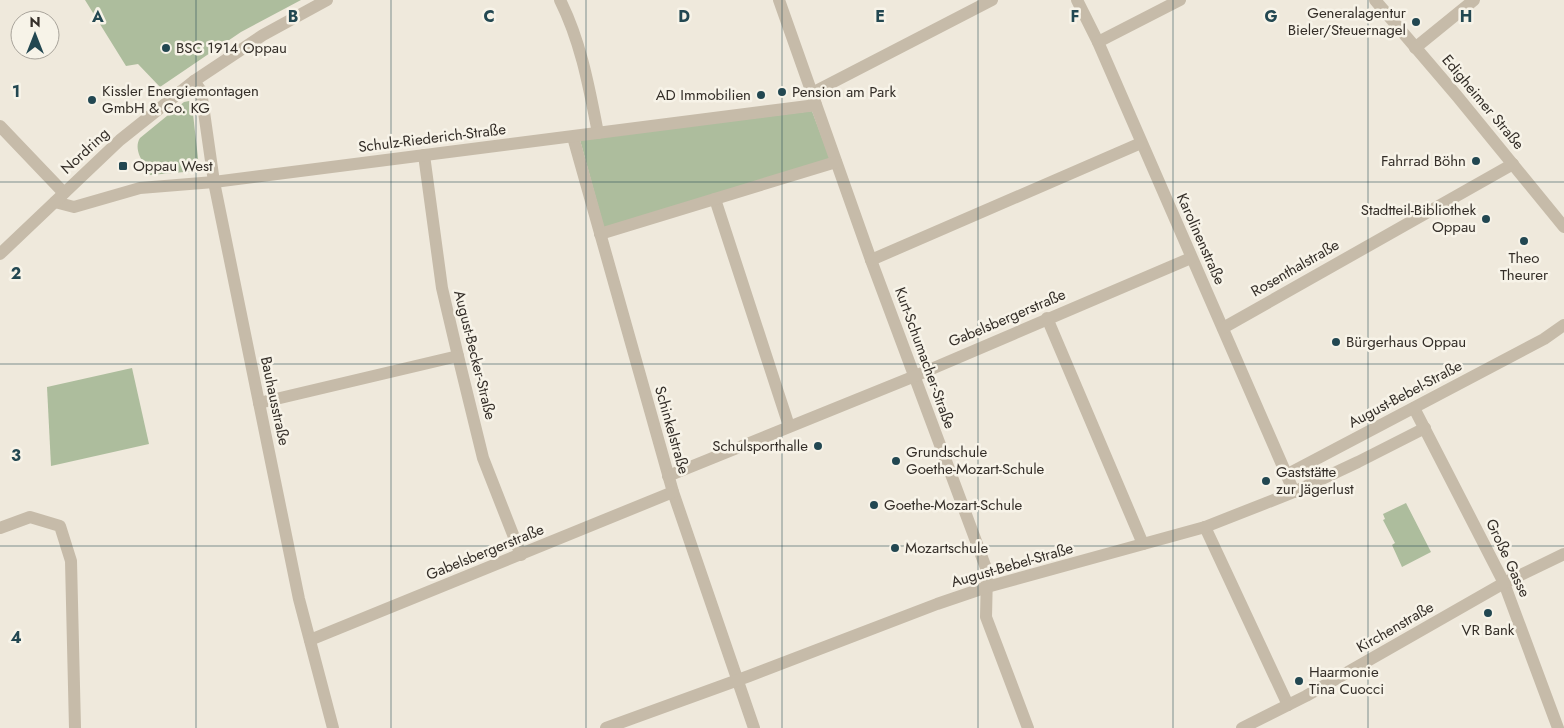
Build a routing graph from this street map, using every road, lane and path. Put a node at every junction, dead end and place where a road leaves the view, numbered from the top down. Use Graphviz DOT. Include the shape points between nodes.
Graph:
graph roads {
  1 [pos="327,0"];
  2 [pos="560,0"];
  3 [pos="778,0"];
  4 [pos="992,0"];
  5 [pos="1077,0"];
  6 [pos="1180,0"];
  7 [pos="1375,0"];
  8 [pos="1474,0"];
  9 [pos="1098,42"];
  10 [pos="1415,48"];
  11 [pos="194,81"];
  12 [pos="814,99"];
  13 [pos="0,126"];
  14 [pos="598,133"];
  15 [pos="573,137"];
  16 [pos="1141,143"];
  17 [pos="424,155"];
  18 [pos="836,162"];
  19 [pos="1513,164"];
  20 [pos="214,182"];
  21 [pos="59,197"];
  22 [pos="715,199"];
  23 [pos="1564,227"];
  24 [pos="600,234"];
  25 [pos="0,254"];
  26 [pos="1191,258"];
  27 [pos="871,260"];
  28 [pos="1047,318"];
  29 [pos="1564,325"];
  30 [pos="1223,328"];
  31 [pos="458,356"];
  32 [pos="915,376"];
  33 [pos="259,403"];
  34 [pos="1414,408"];
  35 [pos="789,426"];
  36 [pos="1425,428"];
  37 [pos="1286,475"];
  38 [pos="668,476"];
  39 [pos="673,492"];
  40 [pos="1294,492"];
  41 [pos="1205,527"];
  42 [pos="0,528"];
  43 [pos="1143,544"];
  44 [pos="521,555"];
  45 [pos="1563,556"];
  46 [pos="1504,583"];
  47 [pos="987,587"];
  48 [pos="310,640"];
  49 [pos="738,680"];
  50 [pos="1288,705"];
  51 [pos="75,728"];
  52 [pos="333,728"];
  53 [pos="606,728"];
  54 [pos="754,728"];
  55 [pos="1028,728"];
  56 [pos="1242,728"];
  57 [pos="1558,728"];
  1 -- 11 [label="street, Nordring" via="263,35"];
  2 -- 14 [label="street" via="585,65"];
  3 -- 12 [label="street, Kurt-Schumacher-Straße"];
  4 -- 12 [label="street"];
  5 -- 9 [label="street, Karolinenstraße"];
  6 -- 9 [label="street"];
  7 -- 10 [label="street, Edigheimer Straße"];
  8 -- 10 [label="street"];
  9 -- 16 [label="street, Karolinenstraße"];
  10 -- 19 [label="street, Edigheimer Straße"];
  11 -- 20 [label="street, Bauhausstraße" via="202,91"];
  11 -- 21 [label="street, Nordring" via="120,140"];
  12 -- 14 [label="street, Schulz-Riederich-Straße"];
  12 -- 18 [label="street, Kurt-Schumacher-Straße"];
  13 -- 21 [label="street, Nordring"];
  14 -- 15 [label="street, Schulz-Riederich-Straße"];
  15 -- 17 [label="street, Schulz-Riederich-Straße"];
  15 -- 24 [label="street, Schinkelstraße"];
  16 -- 26 [label="street, Karolinenstraße"];
  16 -- 27 [label="street"];
  17 -- 20 [label="street, Schulz-Riederich-Straße"];
  17 -- 31 [label="street, August-Becker-Straße" via="442,288"];
  18 -- 22 [label="street"];
  18 -- 27 [label="street, Kurt-Schumacher-Straße"];
  19 -- 23 [label="street, Edigheimer Straße"];
  19 -- 30 [label="street, Rosenthalstraße"];
  20 -- 21 [label="street, Schulz-Riederich-Straße" via="140,188 74,207"];
  20 -- 33 [label="street, Bauhausstraße"];
  21 -- 25 [label="street, Nordring"];
  22 -- 24 [label="street"];
  22 -- 35 [label="street"];
  24 -- 38 [label="street, Schinkelstraße"];
  26 -- 28 [label="street, Gabelsbergerstraße"];
  26 -- 30 [label="street, Karolinenstraße"];
  27 -- 32 [label="street, Kurt-Schumacher-Straße"];
  28 -- 32 [label="street, Gabelsbergerstraße"];
  28 -- 43 [label="street"];
  29 -- 34 [label="street, August-Bebel-Straße" via="1544,339"];
  30 -- 37 [label="street, Karolinenstraße"];
  31 -- 33 [label="street"];
  31 -- 44 [label="street, August-Becker-Straße" via="483,458"];
  32 -- 35 [label="street, Gabelsbergerstraße"];
  32 -- 47 [label="street, Kurt-Schumacher-Straße" via="988,573"];
  33 -- 48 [label="street, Bauhausstraße"];
  34 -- 36 [label="street, Große Gasse"];
  34 -- 37 [label="street, August-Bebel-Straße"];
  35 -- 38 [label="street, Gabelsbergerstraße"];
  36 -- 40 [label="street, August-Bebel-Straße"];
  36 -- 46 [label="street, Große Gasse"];
  37 -- 40 [label="street, Karolinenstraße"];
  38 -- 39 [label="street, Schinkelstraße"];
  39 -- 44 [label="street, Gabelsbergerstraße"];
  39 -- 49 [label="street, Schinkelstraße"];
  40 -- 41 [label="street, August-Bebel-Straße"];
  41 -- 43 [label="street, August-Bebel-Straße"];
  41 -- 50 [label="street"];
  42 -- 51 [label="street" via="30,517 60,526 72,561"];
  43 -- 47 [label="street, August-Bebel-Straße"];
  44 -- 48 [label="street, Gabelsbergerstraße"];
  45 -- 46 [label="street, Kirchenstraße"];
  46 -- 50 [label="street, Kirchenstraße"];
  46 -- 57 [label="street, Große Gasse"];
  47 -- 49 [label="street, August-Bebel-Straße"];
  47 -- 55 [label="street, Kurt-Schumacher-Straße" via="986,617"];
  48 -- 52 [label="street, Bauhausstraße"];
  49 -- 53 [label="street, August-Bebel-Straße"];
  49 -- 54 [label="street, Schinkelstraße"];
  50 -- 56 [label="street, Kirchenstraße"];
}
